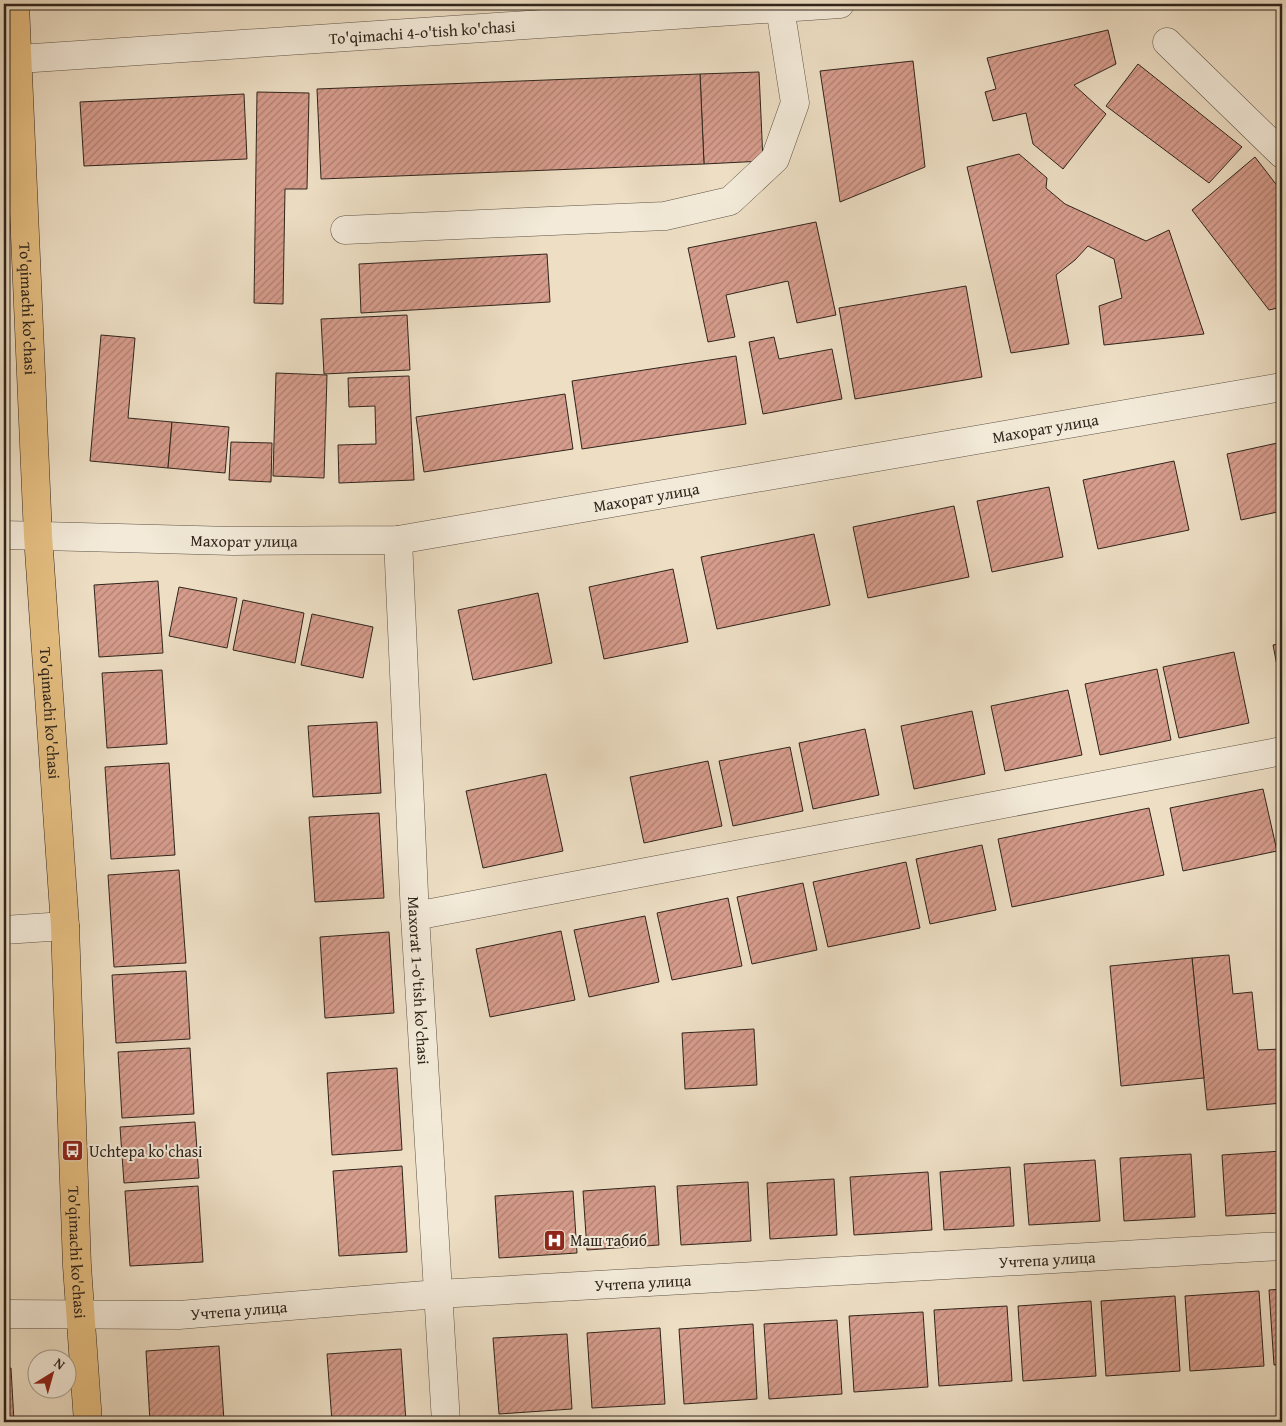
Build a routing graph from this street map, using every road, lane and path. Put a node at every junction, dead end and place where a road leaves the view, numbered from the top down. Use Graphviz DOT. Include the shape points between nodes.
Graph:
graph roads {
  1 [pos="15,4"];
  2 [pos="840,4"];
  3 [pos="780,8"];
  4 [pos="1167,42"];
  5 [pos="11,59"];
  6 [pos="1282,154"];
  7 [pos="345,230"];
  8 [pos="1282,387"];
  9 [pos="4,536"];
  10 [pos="38,536"];
  11 [pos="398,540"];
  12 [pos="1282,751"];
  13 [pos="414,916"];
  14 [pos="65,926"];
  15 [pos="4,930"];
  16 [pos="1282,1246"];
  17 [pos="438,1294"];
  18 [pos="4,1314"];
  19 [pos="81,1314"];
  20 [pos="88,1422"];
  21 [pos="446,1422"];
  1 -- 5 [label="main road, To'qimachi ko'chasi"];
  2 -- 3 [label="street, To'qimachi 4-o'tish ko'chasi"];
  3 -- 5 [label="street, To'qimachi 4-o'tish ko'chasi"];
  3 -- 7 [label="street" via="795,104 775,159 730,201 665,216"];
  4 -- 6 [label="street"];
  5 -- 10 [label="main road, To'qimachi ko'chasi"];
  8 -- 11 [label="street, Махорат улица"];
  9 -- 10 [label="street, Махорат улица"];
  10 -- 11 [label="street, Махорат улица"];
  10 -- 14 [label="main road, To'qimachi ko'chasi"];
  11 -- 13 [label="street, Maxorat 1-o'tish ko'chasi"];
  12 -- 13 [label="street"];
  13 -- 17 [label="street, Maxorat 1-o'tish ko'chasi"];
  14 -- 15 [label="street"];
  14 -- 19 [label="main road, To'qimachi ko'chasi"];
  16 -- 17 [label="street, Учтепа улица"];
  17 -- 19 [label="street, Учтепа улица" via="180,1315"];
  17 -- 21 [label="street, Maxorat 1-o'tish ko'chasi"];
  18 -- 19 [label="street, Учтепа улица"];
  19 -- 20 [label="main road, To'qimachi ko'chasi"];
}
